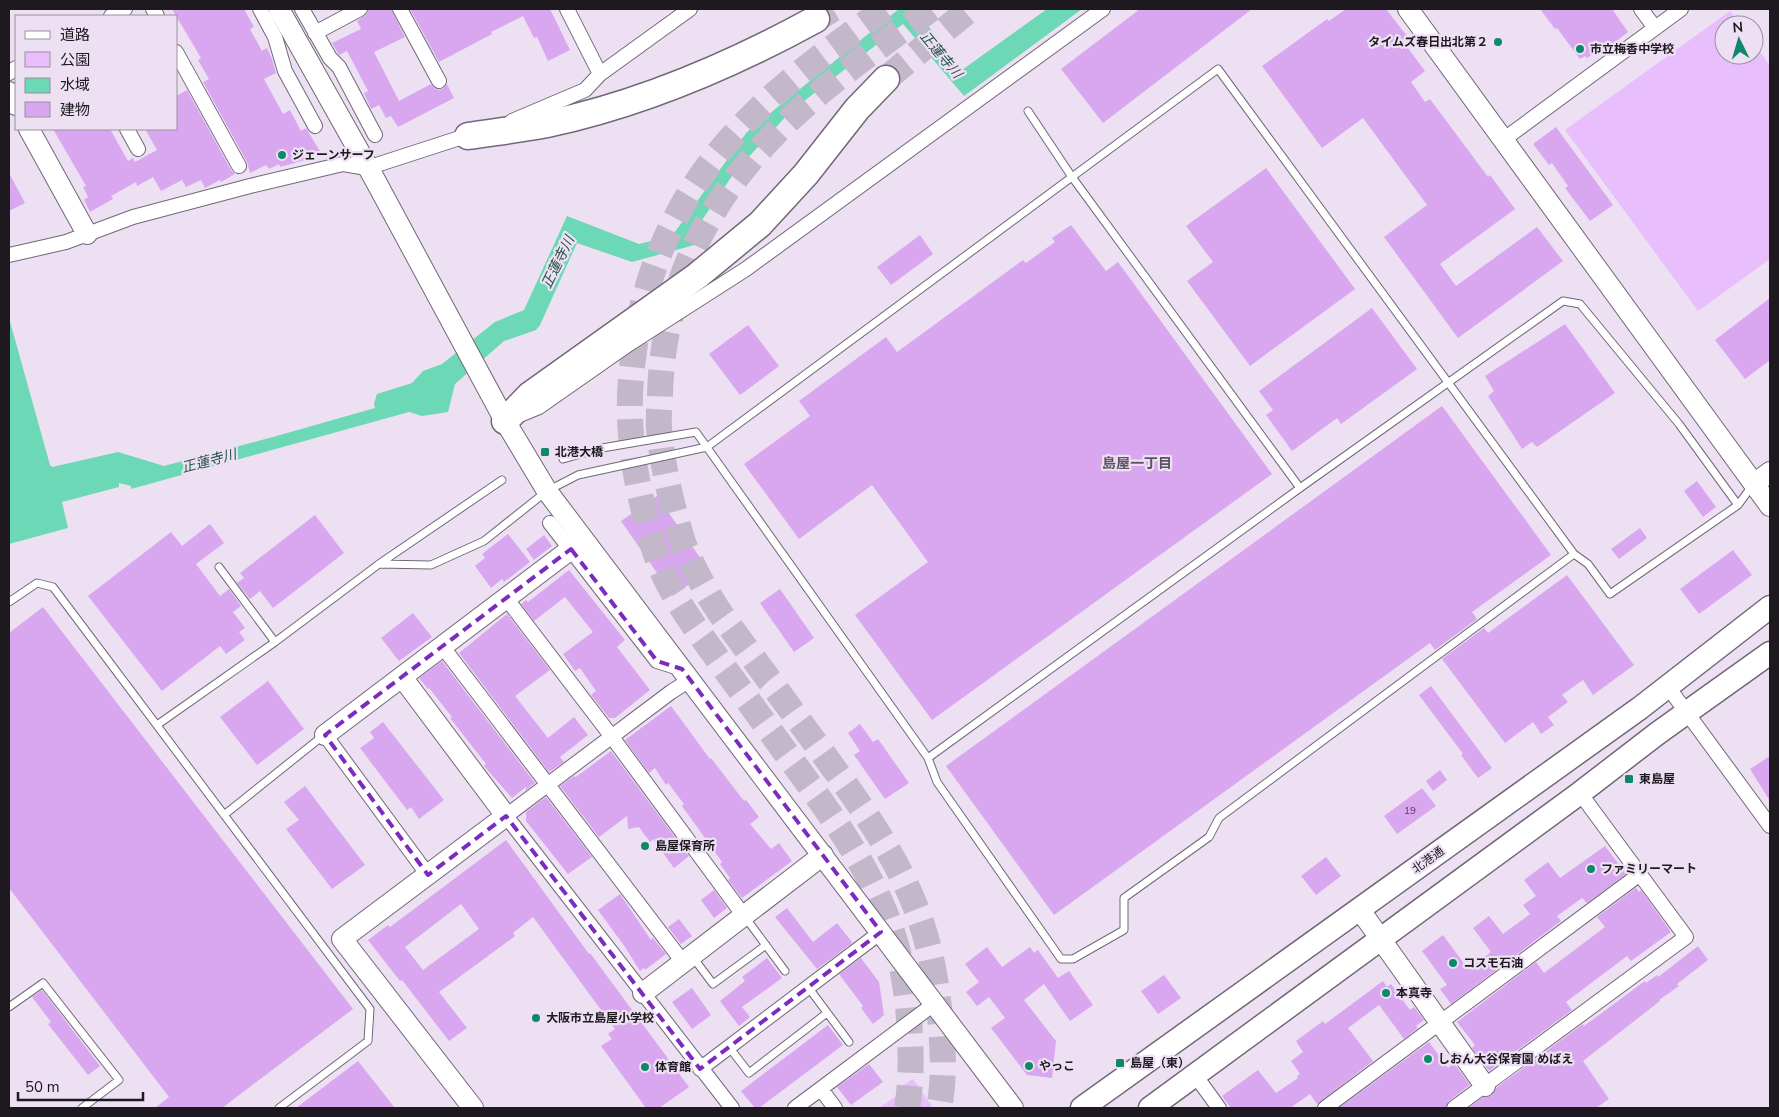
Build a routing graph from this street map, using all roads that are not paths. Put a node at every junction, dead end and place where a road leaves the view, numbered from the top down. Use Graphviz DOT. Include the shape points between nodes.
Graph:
graph roads {
  1 [pos="125,9"];
  2 [pos="260,9"];
  3 [pos="279,9"];
  4 [pos="302,9"];
  5 [pos="360,9"];
  6 [pos="400,9"];
  7 [pos="568,9"];
  8 [pos="690,9"];
  9 [pos="1103,9"];
  10 [pos="1408,9"];
  11 [pos="1641,9"];
  12 [pos="1681,9"];
  13 [pos="113,15"];
  14 [pos="816,20"];
  15 [pos="1655,28"];
  16 [pos="315,33"];
  17 [pos="178,56"];
  18 [pos="600,74"];
  19 [pos="886,79"];
  20 [pos="439,81"];
  21 [pos="9,92"];
  22 [pos="15,103"];
  23 [pos="1028,111"];
  24 [pos="315,126"];
  25 [pos="30,130"];
  26 [pos="128,130"];
  27 [pos="375,135"];
  28 [pos="468,136"];
  29 [pos="1503,140"];
  30 [pos="138,149"];
  31 [pos="238,166"];
  32 [pos="370,173"];
  33 [pos="1072,178"];
  34 [pos="87,234"];
  35 [pos="9,255"];
  36 [pos="1448,383"];
  37 [pos="505,421"];
  38 [pos="706,447"];
  39 [pos="563,459"];
  40 [pos="1770,472"];
  41 [pos="502,480"];
  42 [pos="1754,484"];
  43 [pos="1300,488"];
  44 [pos="547,491"];
  45 [pos="1738,505"];
  46 [pos="1770,506"];
  47 [pos="550,523"];
  48 [pos="571,549"];
  49 [pos="1574,554"];
  50 [pos="379,564"];
  51 [pos="219,567"];
  52 [pos="506,598"];
  53 [pos="9,602"];
  54 [pos="1770,606"];
  55 [pos="275,642"];
  56 [pos="442,646"];
  57 [pos="1770,653"];
  58 [pos="686,675"];
  59 [pos="402,677"];
  60 [pos="1668,687"];
  61 [pos="1686,713"];
  62 [pos="156,725"];
  63 [pos="325,735"];
  64 [pos="612,737"];
  65 [pos="928,758"];
  66 [pos="547,785"];
  67 [pos="1580,793"];
  68 [pos="224,815"];
  69 [pos="506,816"];
  70 [pos="1770,826"];
  71 [pos="823,855"];
  72 [pos="1640,874"];
  73 [pos="428,875"];
  74 [pos="1360,910"];
  75 [pos="744,916"];
  76 [pos="880,932"];
  77 [pos="1380,938"];
  78 [pos="766,945"];
  79 [pos="687,959"];
  80 [pos="785,971"];
  81 [pos="808,988"];
  82 [pos="643,993"];
  83 [pos="934,1004"];
  84 [pos="9,1007"];
  85 [pos="827,1013"];
  86 [pos="1441,1024"];
  87 [pos="849,1042"];
  88 [pos="729,1047"];
  89 [pos="700,1069"];
  90 [pos="1195,1075"];
  91 [pos="1485,1086"];
  92 [pos="821,1089"];
  93 [pos="82,1108"];
  94 [pos="279,1108"];
  95 [pos="473,1108"];
  96 [pos="732,1108"];
  97 [pos="795,1108"];
  98 [pos="835,1108"];
  99 [pos="1013,1108"];
  100 [pos="1082,1108"];
  101 [pos="1150,1108"];
  102 [pos="1219,1108"];
  103 [pos="1325,1108"];
  104 [pos="1454,1108"];
  1 -- 13 [label="street"];
  2 -- 24 [label="street" via="275,37 285,71"];
  3 -- 32 [label="street"];
  4 -- 16 [label="street"];
  5 -- 16 [label="street"];
  6 -- 20 [label="street"];
  7 -- 18 [label="street"];
  8 -- 18 [label="street"];
  9 -- 37 [label="street" via="746,269 539,407"];
  10 -- 29 [label="street"];
  11 -- 15 [label="street"];
  12 -- 15 [label="street"];
  14 -- 28 [label="highway" via="768,46 614,105 547,124"];
  15 -- 29 [label="street"];
  16 -- 27 [label="street" via="339,67"];
  17 -- 31 [label="street"];
  18 -- 28 [label="street" via="585,90"];
  19 -- 37 [label="highway" via="760,224 697,276 530,395"];
  21 -- 22 [label="street"];
  23 -- 33 [label="lane"];
  25 -- 34 [label="street"];
  26 -- 30 [label="street"];
  28 -- 32 [label="street"];
  29 -- 42 [label="street"];
  32 -- 34 [label="street" via="343,164 133,217"];
  32 -- 37 [label="street"];
  33 -- 36 [label="lane" via="1218,68"];
  33 -- 38 [label="lane"];
  33 -- 43 [label="lane"];
  34 -- 35 [label="street"];
  36 -- 43 [label="lane"];
  36 -- 45 [label="lane" via="1563,301 1580,304 1679,424"];
  36 -- 49 [label="lane"];
  37 -- 44 [label="street"];
  38 -- 39 [label="lane" via="696,432 602,448"];
  38 -- 44 [label="lane" via="578,475"];
  38 -- 65 [label="lane"];
  40 -- 42 [label="street"];
  41 -- 50 [label="lane"];
  42 -- 45 [label="lane"];
  42 -- 46 [label="street"];
  43 -- 65 [label="lane"];
  44 -- 50 [label="lane" via="484,541 431,565"];
  44 -- 58 [label="street"];
  45 -- 49 [label="lane" via="1610,594 1588,564"];
  47 -- 48 [label="street"];
  48 -- 52 [label="street"];
  48 -- 58 [label="street" via="657,661"];
  49 -- 65 [label="lane" via="1219,818 1209,837 1124,898 1124,930 1073,959 1061,959 936,782"];
  50 -- 55 [label="lane"];
  51 -- 55 [label="lane"];
  52 -- 56 [label="street"];
  52 -- 64 [label="street"];
  53 -- 62 [label="lane" via="37,583 53,587"];
  54 -- 60 [label="main road, 北港通"];
  55 -- 62 [label="lane"];
  56 -- 59 [label="street"];
  56 -- 66 [label="street"];
  57 -- 61 [label="main road"];
  58 -- 64 [label="street"];
  58 -- 71 [label="street"];
  59 -- 63 [label="street"];
  59 -- 69 [label="street"];
  60 -- 61 [label="street"];
  60 -- 74 [label="main road, 北港通"];
  61 -- 67 [label="main road"];
  61 -- 70 [label="street"];
  62 -- 68 [label="lane"];
  63 -- 68 [label="lane"];
  63 -- 73 [label="street"];
  64 -- 66 [label="street"];
  64 -- 75 [label="street"];
  66 -- 69 [label="street"];
  66 -- 79 [label="street"];
  67 -- 72 [label="street"];
  67 -- 77 [label="main road"];
  68 -- 94 [label="lane" via="370,1009 368,1041"];
  69 -- 73 [label="street"];
  69 -- 82 [label="street"];
  71 -- 75 [label="street"];
  71 -- 76 [label="street"];
  72 -- 86 [label="street"];
  72 -- 91 [label="street" via="1686,937"];
  73 -- 95 [label="street" via="342,939"];
  74 -- 77 [label="street"];
  74 -- 100 [label="main road, 北港通"];
  75 -- 78 [label="lane"];
  75 -- 79 [label="street"];
  76 -- 81 [label="street"];
  76 -- 83 [label="street"];
  77 -- 86 [label="street"];
  77 -- 90 [label="main road"];
  78 -- 79 [label="lane" via="714,984"];
  78 -- 80 [label="lane"];
  79 -- 82 [label="street"];
  81 -- 85 [label="lane"];
  81 -- 88 [label="street"];
  82 -- 89 [label="street"];
  83 -- 92 [label="street"];
  83 -- 99 [label="street"];
  84 -- 93 [label="lane" via="43,983 119,1080"];
  85 -- 87 [label="lane"];
  85 -- 88 [label="lane" via="749,1073"];
  86 -- 91 [label="street"];
  86 -- 103 [label="street"];
  88 -- 89 [label="street"];
  89 -- 96 [label="street"];
  90 -- 101 [label="main road"];
  90 -- 102 [label="street"];
  91 -- 104 [label="street"];
  92 -- 97 [label="street"];
  92 -- 98 [label="street"];
}
